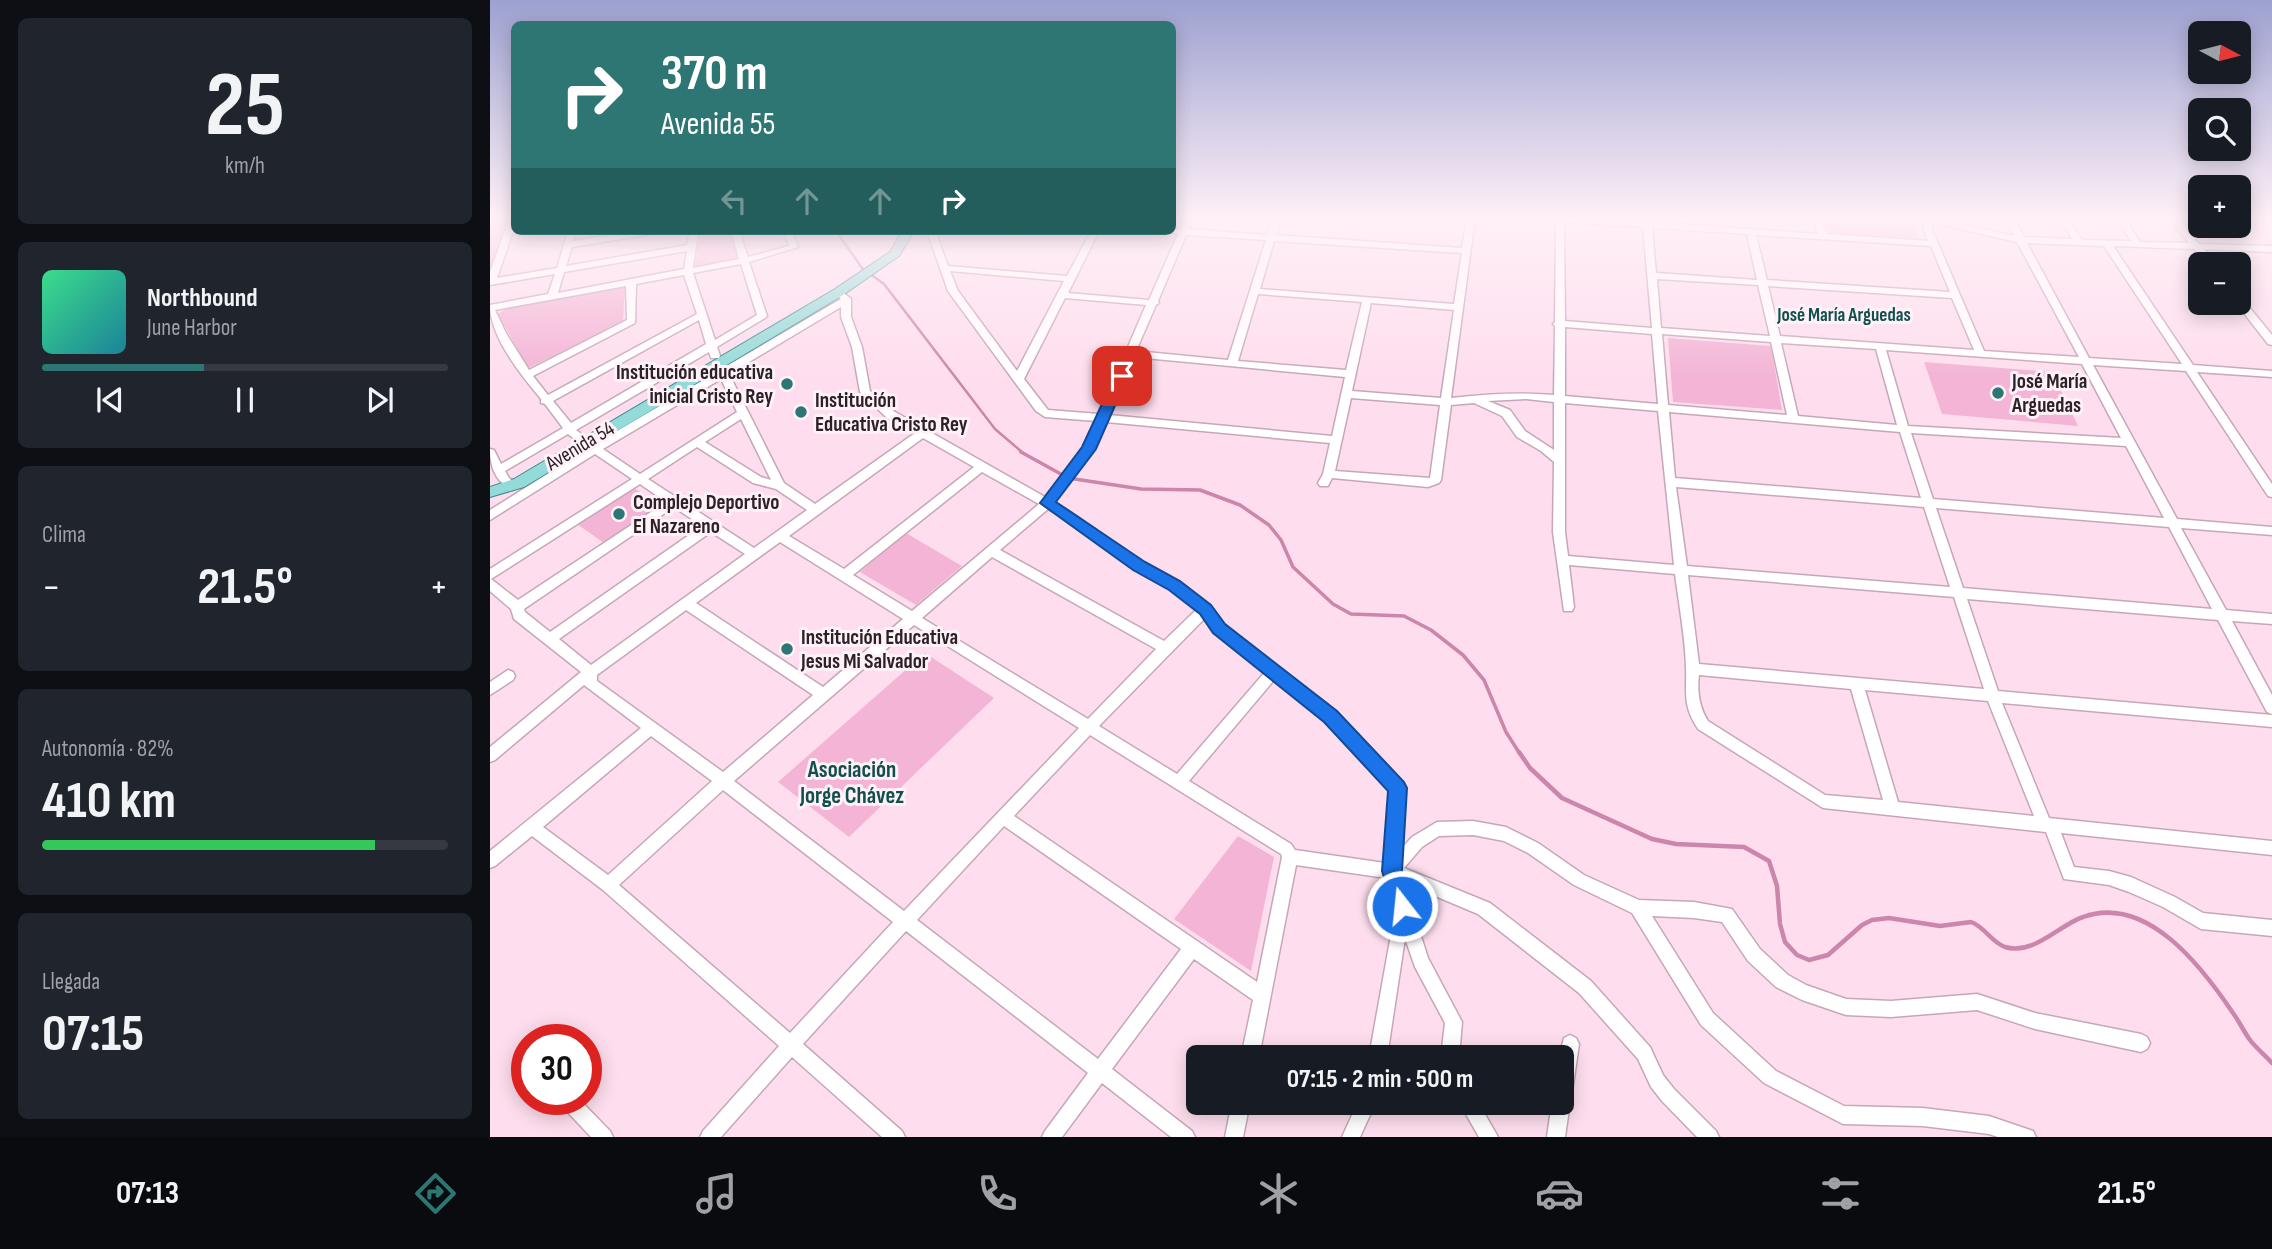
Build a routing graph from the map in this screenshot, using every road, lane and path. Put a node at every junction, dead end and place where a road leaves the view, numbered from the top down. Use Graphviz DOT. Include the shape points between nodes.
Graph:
graph roads {
  1 [pos="550,271"];
  2 [pos="560,271"];
  3 [pos="693,271"];
  4 [pos="747,271"];
  5 [pos="857,271"];
  6 [pos="874,271"];
  7 [pos="945,271"];
  8 [pos="979,271"];
  9 [pos="1074,271"];
  10 [pos="1164,271"];
  11 [pos="1260,271"];
  12 [pos="1463,271"];
  13 [pos="1559,271"];
  14 [pos="1652,271"];
  15 [pos="1760,271"];
  16 [pos="1945,271"];
  17 [pos="2038,271"];
  18 [pos="2125,271"];
  19 [pos="688,272"];
  20 [pos="1653,276"];
  21 [pos="1070,279"];
  22 [pos="491,282"];
  23 [pos="1763,282"];
  24 [pos="631,283"];
  25 [pos="1254,291"];
  26 [pos="553,295"];
  27 [pos="1061,295"];
  28 [pos="1955,295"];
  29 [pos="842,297"];
  30 [pos="1367,299"];
  31 [pos="1154,303"];
  32 [pos="1458,307"];
  33 [pos="490,309"];
  34 [pos="701,315"];
  35 [pos="2251,315"];
  36 [pos="1558,324"];
  37 [pos="1657,332"];
  38 [pos="496,335"];
  39 [pos="1776,341"];
  40 [pos="2272,342"];
  41 [pos="1880,346"];
  42 [pos="1131,354"];
  43 [pos="1980,354"];
  44 [pos="717,360"];
  45 [pos="2087,361"];
  46 [pos="1232,363"];
  47 [pos="2187,368"];
  48 [pos="1350,374"];
  49 [pos="2272,374"];
  50 [pos="527,375"];
  51 [pos="1018,380"];
  52 [pos="1346,394"];
  53 [pos="1472,398"];
  54 [pos="1559,399"];
  55 [pos="545,401"];
  56 [pos="1448,402"];
  57 [pos="1664,409"];
  58 [pos="743,413"];
  59 [pos="1793,418"];
  60 [pos="1103,420"];
  61 [pos="1904,429"];
  62 [pos="922,433"];
  63 [pos="581,439"];
  64 [pos="1336,440"];
  65 [pos="696,442"];
  66 [pos="2129,442"];
  67 [pos="1559,461"];
  68 [pos="982,466"];
  69 [pos="498,468"];
  70 [pos="640,478"];
  71 [pos="1670,482"];
  72 [pos="780,486"];
  73 [pos="490,491"];
  74 [pos="2272,493"];
  75 [pos="674,502"];
  76 [pos="1047,503"];
  77 [pos="1931,504"];
  78 [pos="816,510"];
  79 [pos="490,516"];
  80 [pos="2173,524"];
  81 [pos="711,526"];
  82 [pos="2272,531"];
  83 [pos="780,536"];
  84 [pos="993,552"];
  85 [pos="754,554"];
  86 [pos="1562,560"];
  87 [pos="1679,570"];
  88 [pos="490,575"];
  89 [pos="844,576"];
  90 [pos="490,584"];
  91 [pos="1957,592"];
  92 [pos="686,603"];
  93 [pos="517,607"];
  94 [pos="1568,607"];
  95 [pos="1206,609"];
  96 [pos="2222,615"];
  97 [pos="914,618"];
  98 [pos="2272,619"];
  99 [pos="550,639"];
  100 [pos="1165,648"];
  101 [pos="1693,669"];
  102 [pos="1274,671"];
  103 [pos="591,672"];
  104 [pos="508,676"];
  105 [pos="1857,685"];
  106 [pos="490,689"];
  107 [pos="824,695"];
  108 [pos="1993,697"];
  109 [pos="2272,708"];
  110 [pos="2272,721"];
  111 [pos="1090,727"];
  112 [pos="651,728"];
  113 [pos="490,756"];
  114 [pos="723,781"];
  115 [pos="1178,783"];
  116 [pos="1892,808"];
  117 [pos="1003,817"];
  118 [pos="2048,825"];
  119 [pos="533,828"];
  120 [pos="2272,848"];
  121 [pos="1290,857"];
  122 [pos="490,861"];
  123 [pos="1392,871"];
  124 [pos="608,885"];
  125 [pos="1402,906"];
  126 [pos="1638,908"];
  127 [pos="904,920"];
  128 [pos="2272,928"];
  129 [pos="1192,948"];
  130 [pos="1262,996"];
  131 [pos="790,1043"];
  132 [pos="2141,1043"];
  133 [pos="1252,1045"];
  134 [pos="1380,1045"];
  135 [pos="1451,1045"];
  136 [pos="1099,1070"];
  137 [pos="583,1115"];
  138 [pos="1238,1115"];
  139 [pos="1361,1115"];
  140 [pos="1476,1115"];
  141 [pos="1559,1115"];
  142 [pos="1990,1131"];
  143 [pos="604,1137"];
  144 [pos="709,1137"];
  145 [pos="897,1137"];
  146 [pos="1051,1137"];
  147 [pos="1186,1137"];
  148 [pos="1234,1137"];
  149 [pos="1351,1137"];
  150 [pos="1489,1137"];
  151 [pos="1556,1137"];
  152 [pos="1710,1137"];
  153 [pos="2028,1137"];
  1 -- 22 [label="street"];
  2 -- 26 [label="street"];
  3 -- 19 [label="street"];
  4 -- 44 [label="street" via="762,317"];
  5 -- 44 [label="main road, Avenida 54"];
  6 -- 29 [label="main road, Avenida 54"];
  7 -- 51 [label="street" via="953,290"];
  8 -- 21 [label="street"];
  9 -- 21 [label="street"];
  10 -- 31 [label="street"];
  11 -- 25 [label="street"];
  12 -- 32 [label="street"];
  13 -- 36 [label="street"];
  14 -- 20 [label="street"];
  15 -- 23 [label="street"];
  16 -- 28 [label="street"];
  17 -- 45 [label="street"];
  18 -- 47 [label="street"];
  19 -- 24 [label="street"];
  19 -- 34 [label="street"];
  20 -- 23 [label="street"];
  20 -- 37 [label="street"];
  21 -- 27 [label="street"];
  23 -- 28 [label="street"];
  23 -- 39 [label="street"];
  24 -- 26 [label="street"];
  24 -- 50 [label="street" via="632,321"];
  25 -- 30 [label="street"];
  25 -- 46 [label="street"];
  26 -- 33 [label="street"];
  27 -- 31 [label="street"];
  27 -- 51 [label="street"];
  28 -- 43 [label="street"];
  29 -- 44 [label="main road, Avenida 54"];
  29 -- 62 [label="street" via="865,392"];
  30 -- 32 [label="street"];
  30 -- 48 [label="street"];
  31 -- 42 [label="street"];
  32 -- 56 [label="street"];
  33 -- 38 [label="street"];
  34 -- 44 [label="street"];
  34 -- 55 [label="street"];
  35 -- 40 [label="street"];
  36 -- 37 [label="street"];
  36 -- 54 [label="street"];
  37 -- 39 [label="street"];
  37 -- 57 [label="street"];
  38 -- 50 [label="street"];
  39 -- 41 [label="street"];
  39 -- 59 [label="street"];
  41 -- 43 [label="street"];
  41 -- 61 [label="street"];
  42 -- 46 [label="street"];
  42 -- 60 [label="street"];
  43 -- 45 [label="street"];
  44 -- 58 [label="street"];
  44 -- 63 [label="main road, Avenida 54"];
  44 -- 63 [label="street"];
  45 -- 47 [label="street"];
  45 -- 66 [label="street"];
  46 -- 48 [label="street"];
  47 -- 49 [label="street"];
  47 -- 74 [label="street"];
  48 -- 52 [label="street"];
  50 -- 55 [label="street"];
  51 -- 60 [label="street" via="1045,414"];
  52 -- 56 [label="street"];
  52 -- 64 [label="street"];
  53 -- 54 [label="street"];
  53 -- 56 [label="street"];
  53 -- 67 [label="street" via="1506,413 1521,434"];
  54 -- 57 [label="street"];
  54 -- 67 [label="street"];
  55 -- 63 [label="street"];
  56 -- 64 [label="street" via="1435,480 1428,483 1326,479"];
  57 -- 59 [label="street"];
  57 -- 71 [label="street"];
  58 -- 65 [label="street"];
  58 -- 72 [label="street"];
  59 -- 61 [label="street"];
  60 -- 64 [label="street"];
  60 -- 76 [label="street" via="1079,464"];
  61 -- 66 [label="street"];
  61 -- 77 [label="street"];
  62 -- 68 [label="street"];
  62 -- 78 [label="street"];
  63 -- 69 [label="main road, Avenida 54"];
  63 -- 69 [label="street"];
  63 -- 70 [label="street"];
  63 -- 79 [label="street"];
  65 -- 70 [label="street"];
  65 -- 72 [label="street" via="757,480"];
  66 -- 80 [label="street"];
  67 -- 86 [label="street"];
  68 -- 76 [label="street"];
  68 -- 89 [label="street"];
  69 -- 73 [label="main road, Avenida 54"];
  70 -- 75 [label="street"];
  70 -- 88 [label="street"];
  71 -- 77 [label="street"];
  71 -- 87 [label="street"];
  72 -- 78 [label="street"];
  75 -- 81 [label="street"];
  75 -- 93 [label="street"];
  76 -- 84 [label="street"];
  76 -- 95 [label="street"];
  77 -- 80 [label="street"];
  77 -- 91 [label="street"];
  78 -- 83 [label="street"];
  80 -- 82 [label="street"];
  80 -- 96 [label="street"];
  81 -- 85 [label="street"];
  81 -- 99 [label="street"];
  83 -- 85 [label="street"];
  83 -- 89 [label="street"];
  84 -- 97 [label="street"];
  84 -- 100 [label="street"];
  85 -- 92 [label="street"];
  86 -- 87 [label="street"];
  86 -- 94 [label="street"];
  87 -- 91 [label="street"];
  87 -- 101 [label="street"];
  89 -- 97 [label="street"];
  90 -- 93 [label="street"];
  91 -- 96 [label="street"];
  91 -- 108 [label="street"];
  92 -- 103 [label="street"];
  92 -- 107 [label="street"];
  93 -- 99 [label="street" via="519,615"];
  95 -- 100 [label="street"];
  95 -- 102 [label="street" via="1219,628"];
  96 -- 98 [label="street"];
  96 -- 109 [label="street"];
  97 -- 107 [label="street"];
  97 -- 111 [label="street"];
  99 -- 103 [label="street"];
  100 -- 111 [label="street"];
  101 -- 105 [label="street"];
  101 -- 116 [label="street" via="1697,715 1717,736 1823,801"];
  102 -- 115 [label="street"];
  102 -- 123 [label="street" via="1330,717 1398,788"];
  103 -- 112 [label="street" via="590,683"];
  103 -- 113 [label="street"];
  104 -- 106 [label="street"];
  105 -- 108 [label="street"];
  105 -- 116 [label="street"];
  107 -- 114 [label="street"];
  108 -- 110 [label="street"];
  108 -- 118 [label="street"];
  111 -- 115 [label="street"];
  111 -- 117 [label="street"];
  112 -- 114 [label="street"];
  112 -- 119 [label="street"];
  114 -- 124 [label="street"];
  114 -- 127 [label="street"];
  115 -- 121 [label="street" via="1286,849"];
  116 -- 118 [label="street"];
  117 -- 127 [label="street"];
  117 -- 129 [label="street"];
  118 -- 120 [label="street"];
  118 -- 128 [label="street" via="2069,874 2109,877 2132,885 2201,921"];
  119 -- 122 [label="street"];
  119 -- 124 [label="street"];
  121 -- 123 [label="street"];
  121 -- 130 [label="street"];
  123 -- 125 [label="street"];
  123 -- 126 [label="street" via="1417,842 1437,829 1473,828 1506,835 1533,848 1579,880"];
  123 -- 152 [label="street" via="1484,908 1585,987 1644,1053 1668,1095"];
  124 -- 131 [label="street"];
  125 -- 134 [label="street"];
  125 -- 135 [label="street" via="1421,961 1454,1021"];
  126 -- 132 [label="street" via="1726,915 1754,955 1782,981 1846,1007 1891,1009 1978,1002 2035,1021"];
  126 -- 142 [label="street" via="1707,1019 1770,1077 1843,1115 1923,1116"];
  127 -- 131 [label="street"];
  127 -- 136 [label="street"];
  129 -- 130 [label="street"];
  129 -- 136 [label="street"];
  130 -- 133 [label="street"];
  131 -- 144 [label="street"];
  131 -- 145 [label="street"];
  136 -- 146 [label="street"];
  136 -- 147 [label="street"];
  137 -- 143 [label="street"];
  138 -- 148 [label="street"];
  139 -- 149 [label="street"];
  140 -- 150 [label="street"];
  141 -- 151 [label="street"];
  142 -- 153 [label="street"];
}
